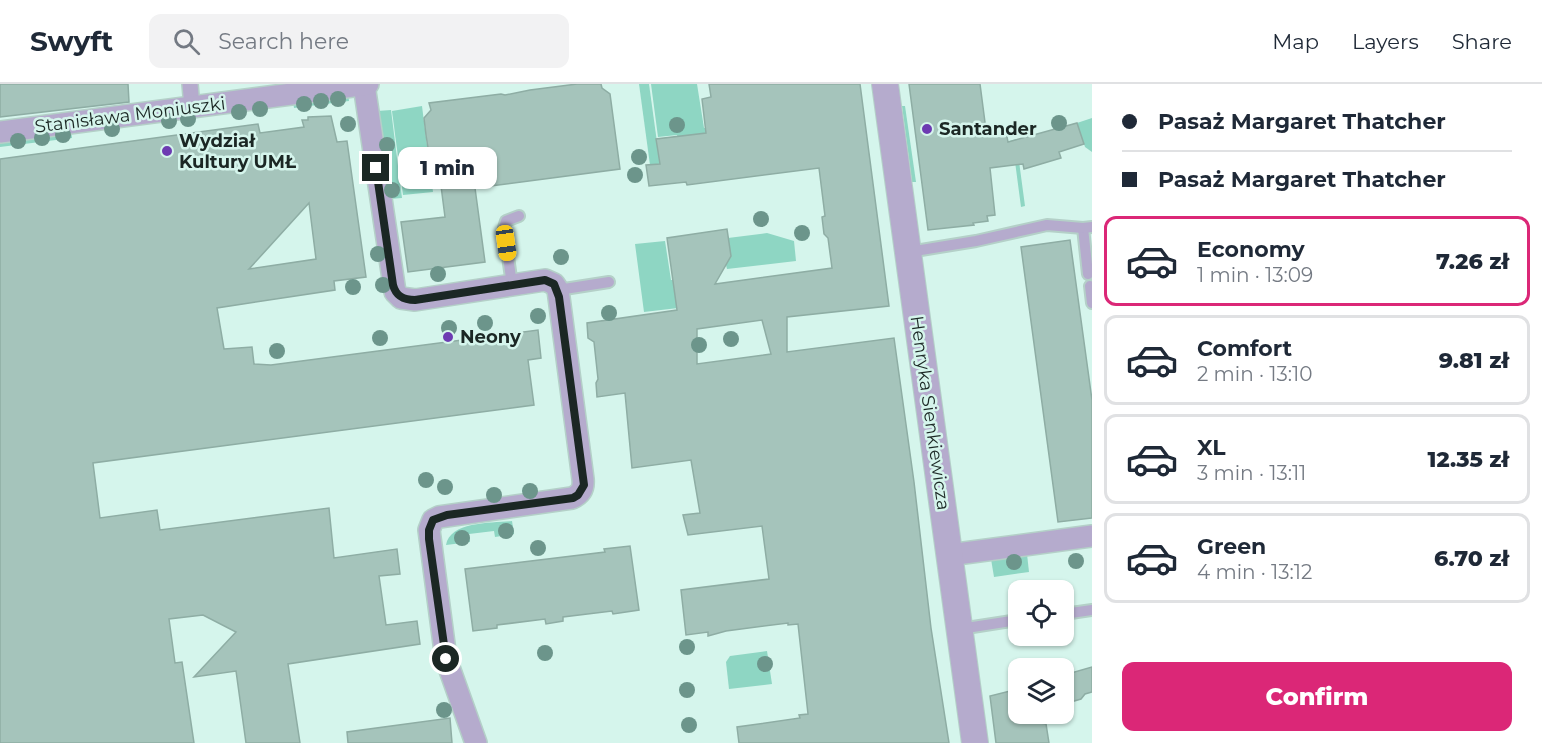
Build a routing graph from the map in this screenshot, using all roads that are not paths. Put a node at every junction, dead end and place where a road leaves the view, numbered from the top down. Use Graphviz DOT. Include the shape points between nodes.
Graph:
graph roads {
  1 [pos="190,84"];
  2 [pos="366,84"];
  3 [pos="885,84"];
  4 [pos="192,107"];
  5 [pos="0,132"];
  6 [pos="519,216"];
  7 [pos="1087,228"];
  8 [pos="908,252"];
  9 [pos="1088,274"];
  10 [pos="609,282"];
  11 [pos="512,285"];
  12 [pos="1090,286"];
  13 [pos="558,290"];
  14 [pos="1092,303"];
  15 [pos="1092,536"];
  16 [pos="949,555"];
  17 [pos="1092,610"];
  18 [pos="1074,613"];
  19 [pos="1008,622"];
  20 [pos="959,629"];
  21 [pos="476,743"];
  22 [pos="975,743"];
  1 -- 4 [label="street"];
  2 -- 4 [label="street, Stanisława Moniuszki"];
  2 -- 11 [label="street" via="395,292 408,300"];
  3 -- 8 [label="street, Henryka Sienkiewicza"];
  4 -- 5 [label="street, Stanisława Moniuszki"];
  6 -- 11 [label="lane" via="506,221 504,228"];
  7 -- 8 [label="lane" via="1047,225"];
  7 -- 9 [label="lane"];
  8 -- 16 [label="street, Henryka Sienkiewicza"];
  10 -- 13 [label="lane"];
  11 -- 13 [label="street" via="545,280"];
  12 -- 14 [label="lane"];
  13 -- 21 [label="street" via="582,490 573,498 439,517 429,530 446,659"];
  15 -- 16 [label="street"];
  16 -- 20 [label="street, Henryka Sienkiewicza"];
  17 -- 18 [label="lane"];
  19 -- 20 [label="lane"];
  20 -- 22 [label="street, Henryka Sienkiewicza"];
}
